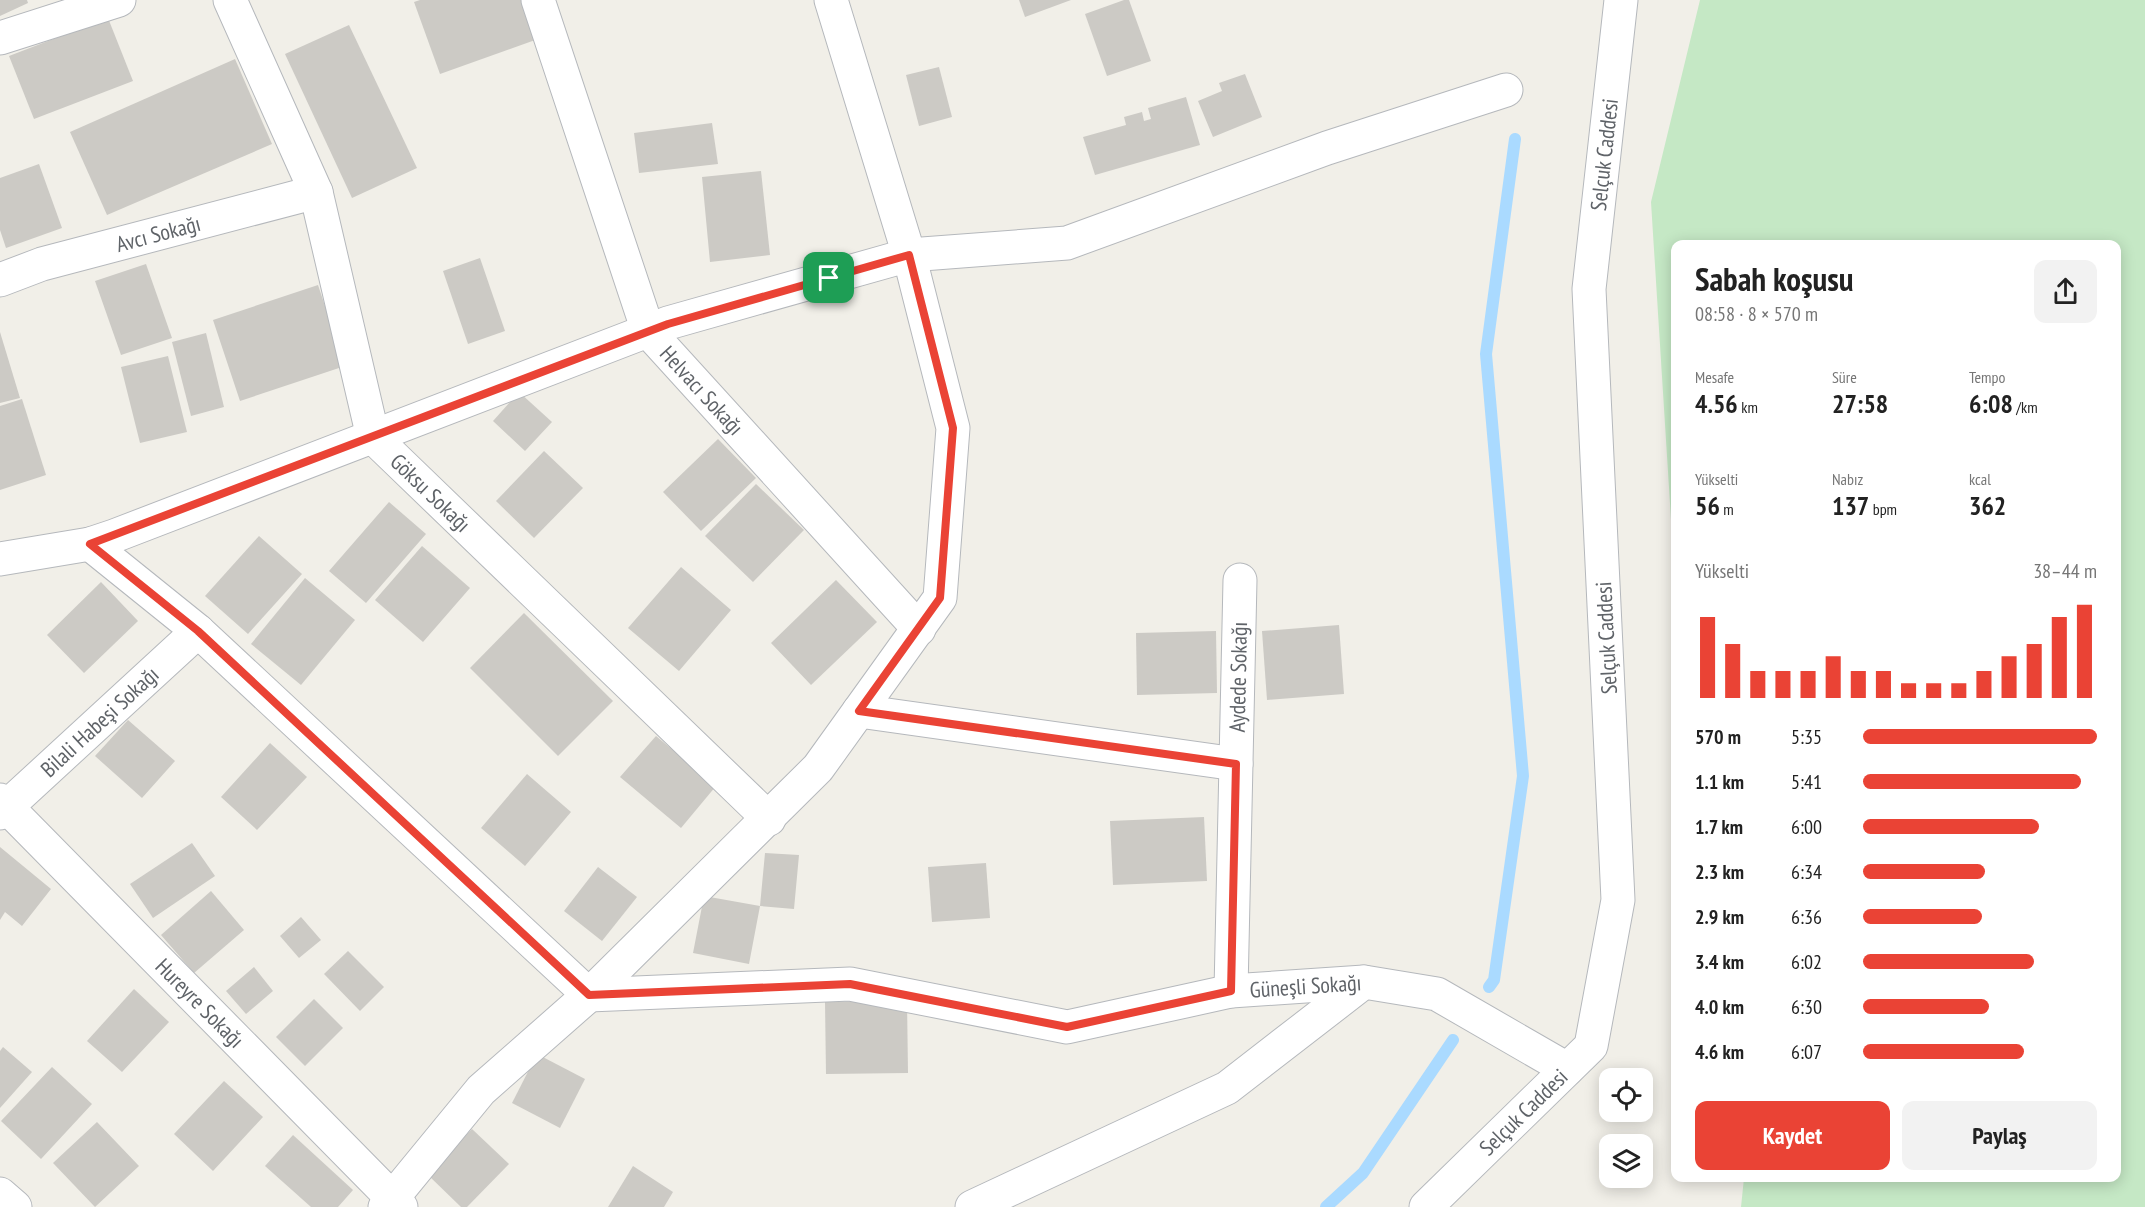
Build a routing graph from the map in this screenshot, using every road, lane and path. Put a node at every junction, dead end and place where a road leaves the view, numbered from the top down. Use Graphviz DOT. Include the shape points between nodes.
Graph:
graph roads {
  1 [pos="120,0"];
  2 [pos="230,0"];
  3 [pos="538,0"];
  4 [pos="831,0"];
  5 [pos="1621,0"];
  6 [pos="0,38"];
  7 [pos="1506,90"];
  8 [pos="316,192"];
  9 [pos="909,255"];
  10 [pos="0,280"];
  11 [pos="648,331"];
  12 [pos="373,437"];
  13 [pos="90,544"];
  14 [pos="0,560"];
  15 [pos="1240,580"];
  16 [pos="919,629"];
  17 [pos="198,631"];
  18 [pos="859,711"];
  19 [pos="1236,764"];
  20 [pos="2,806"];
  21 [pos="769,819"];
  22 [pos="1365,982"];
  23 [pos="1231,991"];
  24 [pos="589,995"];
  25 [pos="1567,1069"];
  26 [pos="0,1194"];
  27 [pos="393,1204"];
  28 [pos="15,1207"];
  29 [pos="972,1207"];
  30 [pos="1426,1207"];
  1 -- 6 [label="street"];
  2 -- 8 [label="street, Göksu Sokağı"];
  3 -- 11 [label="street, Helvacı Sokağı"];
  4 -- 9 [label="street"];
  5 -- 25 [label="street, Selçuk Caddesi" via="1589,289 1618,900 1590,1046"];
  7 -- 9 [label="street" via="1327,148 1067,243"];
  8 -- 10 [label="street, Avcı Sokağı" via="42,264"];
  8 -- 12 [label="street, Göksu Sokağı"];
  9 -- 11 [label="street"];
  9 -- 16 [label="street" via="953,428 940,598"];
  11 -- 12 [label="street"];
  11 -- 16 [label="street, Helvacı Sokağı"];
  12 -- 13 [label="street"];
  12 -- 21 [label="street, Göksu Sokağı"];
  13 -- 14 [label="street"];
  13 -- 17 [label="street"];
  15 -- 19 [label="street, Aydede Sokağı"];
  16 -- 18 [label="street"];
  17 -- 20 [label="street, Bilali Habeşi Sokağı"];
  17 -- 24 [label="street"];
  18 -- 19 [label="street"];
  18 -- 21 [label="street" via="818,768"];
  19 -- 23 [label="street, Aydede Sokağı"];
  20 -- 27 [label="street, Hureyre Sokağı"];
  21 -- 24 [label="street"];
  22 -- 23 [label="street, Güneşli Sokağı"];
  22 -- 25 [label="street, Güneşli Sokağı" via="1437,994"];
  22 -- 29 [label="street" via="1227,1089"];
  23 -- 24 [label="street, Güneşli Sokağı" via="1067,1027 850,984"];
  24 -- 27 [label="street" via="481,1090"];
  25 -- 30 [label="street, Selçuk Caddesi"];
  26 -- 28 [label="street"];
}
